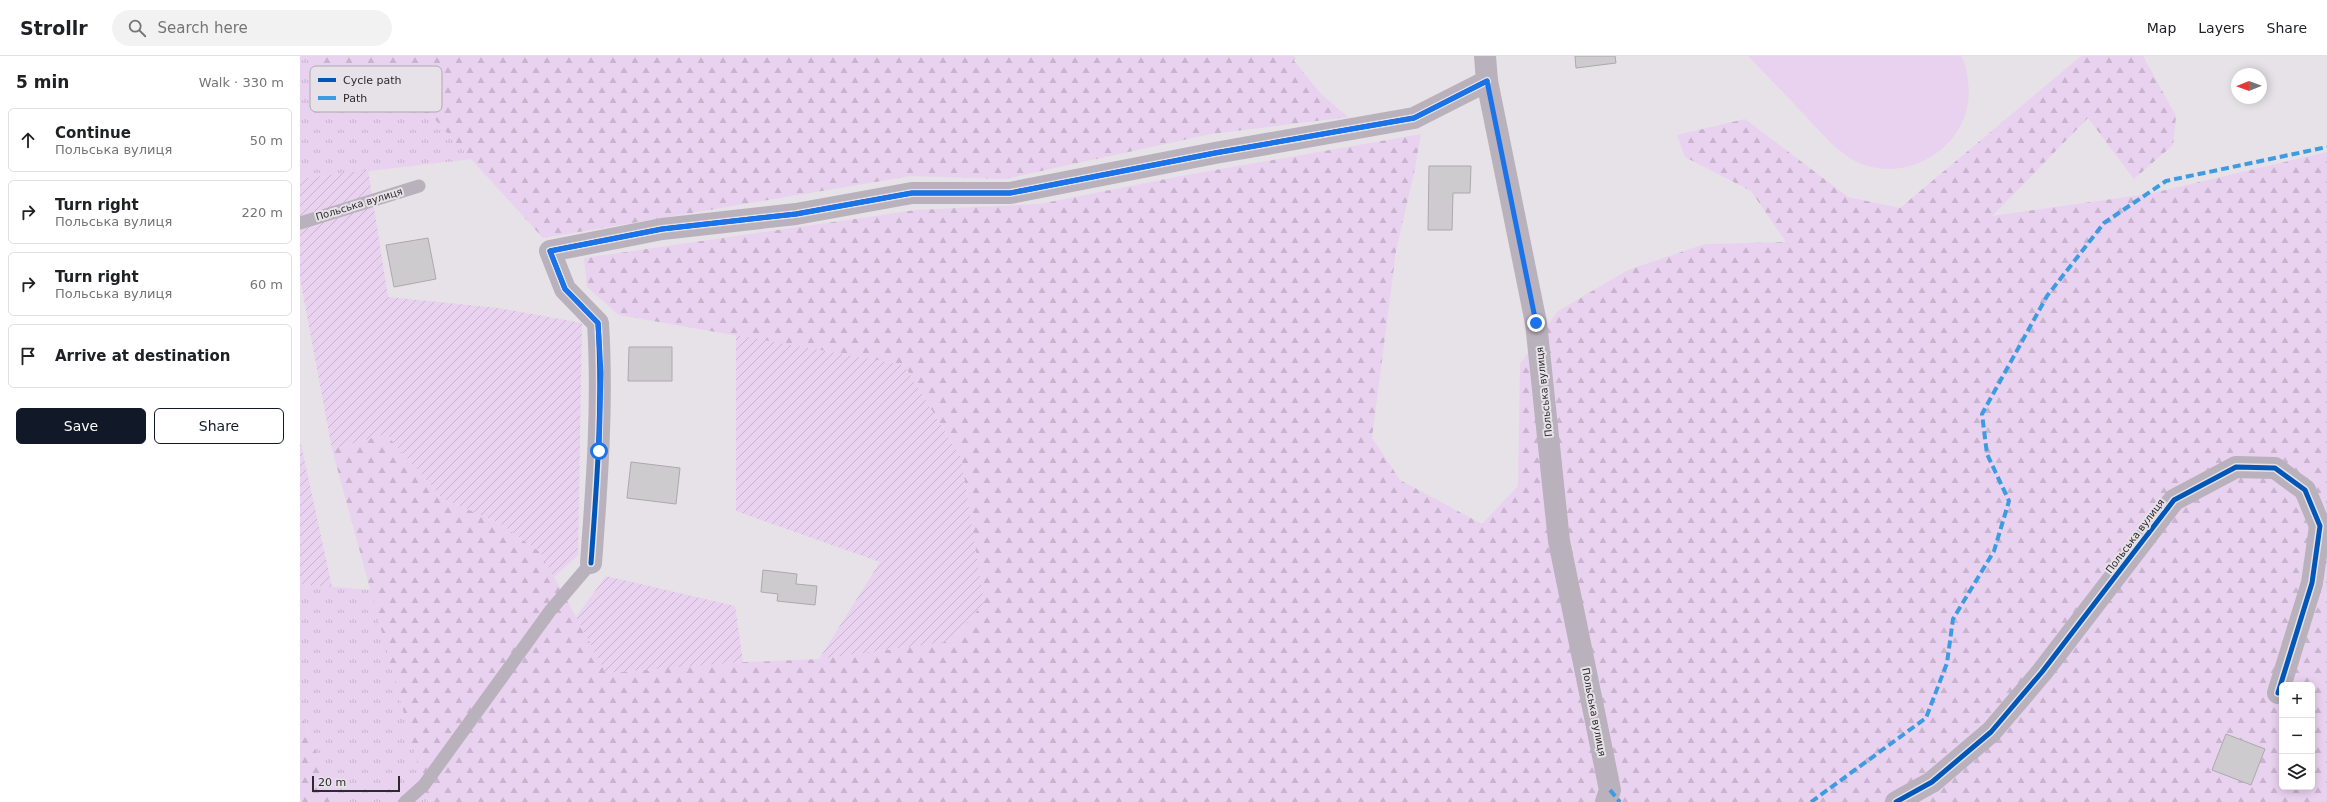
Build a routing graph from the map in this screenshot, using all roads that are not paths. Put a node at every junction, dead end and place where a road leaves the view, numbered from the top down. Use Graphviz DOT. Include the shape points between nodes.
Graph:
graph roads {
  1 [pos="1485,56"];
  2 [pos="1487,81"];
  3 [pos="418,186"];
  4 [pos="300,223"];
  5 [pos="591,563"];
  6 [pos="2278,693"];
  7 [pos="1613,798"];
  8 [pos="405,802"];
  9 [pos="1896,802"];
  1 -- 2 [label="street, Польська вулиця"];
  2 -- 5 [label="street" via="1414,118 1010,193 912,193 796,214 662,229 550,251 565,289 598,323 601,373 599,451"];
  2 -- 7 [label="street, Польська вулиця" via="1536,323 1559,541"];
  3 -- 4 [label="lane, Польська вулиця"];
  5 -- 8 [label="lane" via="550,611 424,785"];
  6 -- 9 [label="street, Польська вулиця" via="2312,583 2320,526 2305,490 2275,468 2236,467 2174,500 2042,672 1991,732 1932,782"];
}
